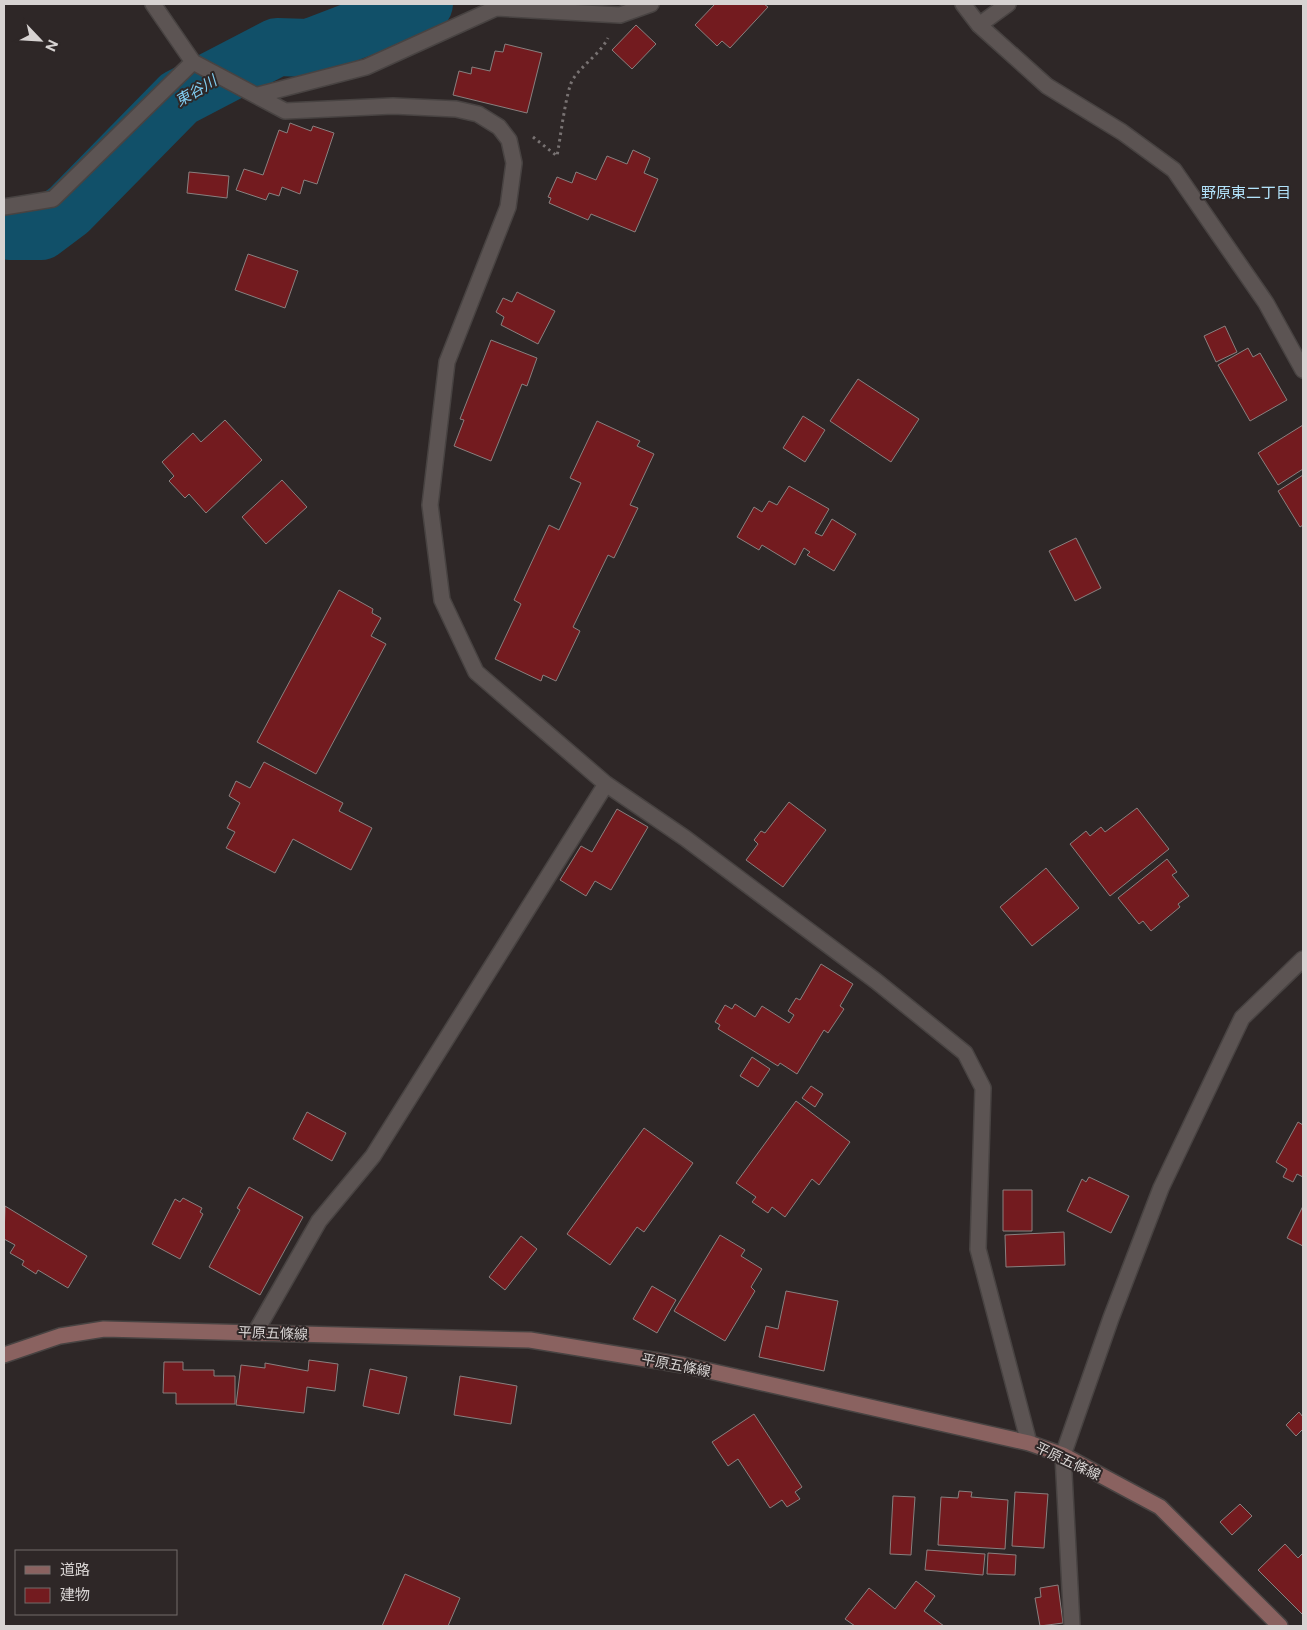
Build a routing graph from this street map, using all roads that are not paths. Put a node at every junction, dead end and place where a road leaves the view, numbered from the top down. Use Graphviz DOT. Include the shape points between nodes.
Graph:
graph roads {
  1 [pos="152,4"];
  2 [pos="652,4"];
  3 [pos="963,4"];
  4 [pos="1008,4"];
  5 [pos="979,25"];
  6 [pos="194,62"];
  7 [pos="258,95"];
  8 [pos="4,207"];
  9 [pos="1303,370"];
  10 [pos="606,784"];
  11 [pos="1303,959"];
  12 [pos="255,1333"];
  13 [pos="4,1355"];
  14 [pos="1029,1443"];
  15 [pos="1063,1455"];
  16 [pos="1072,1626"];
  17 [pos="1280,1626"];
  1 -- 6 [label="street"];
  2 -- 7 [label="street" via="620,15 496,8 366,68"];
  3 -- 5 [label="street"];
  4 -- 5 [label="street"];
  5 -- 9 [label="street" via="1047,86 1122,132 1174,170 1266,303"];
  6 -- 7 [label="street"];
  6 -- 8 [label="street" via="53,199"];
  7 -- 10 [label="street" via="285,111 393,106 456,109 478,114 499,127 509,140 514,163 508,207 446,362 430,505 442,600 476,672"];
  10 -- 12 [label="street" via="373,1156 319,1221"];
  10 -- 14 [label="street" via="685,838 876,981 965,1053 983,1088 978,1249"];
  11 -- 15 [label="street" via="1242,1018 1161,1188"];
  12 -- 13 [label="main road, 平原五條線" via="104,1329 60,1336"];
  12 -- 14 [label="main road, 平原五條線" via="530,1340 683,1365"];
  14 -- 15 [label="main road, 平原五條線"];
  15 -- 16 [label="street"];
  15 -- 17 [label="main road, 平原五條線" via="1160,1507"];
}
